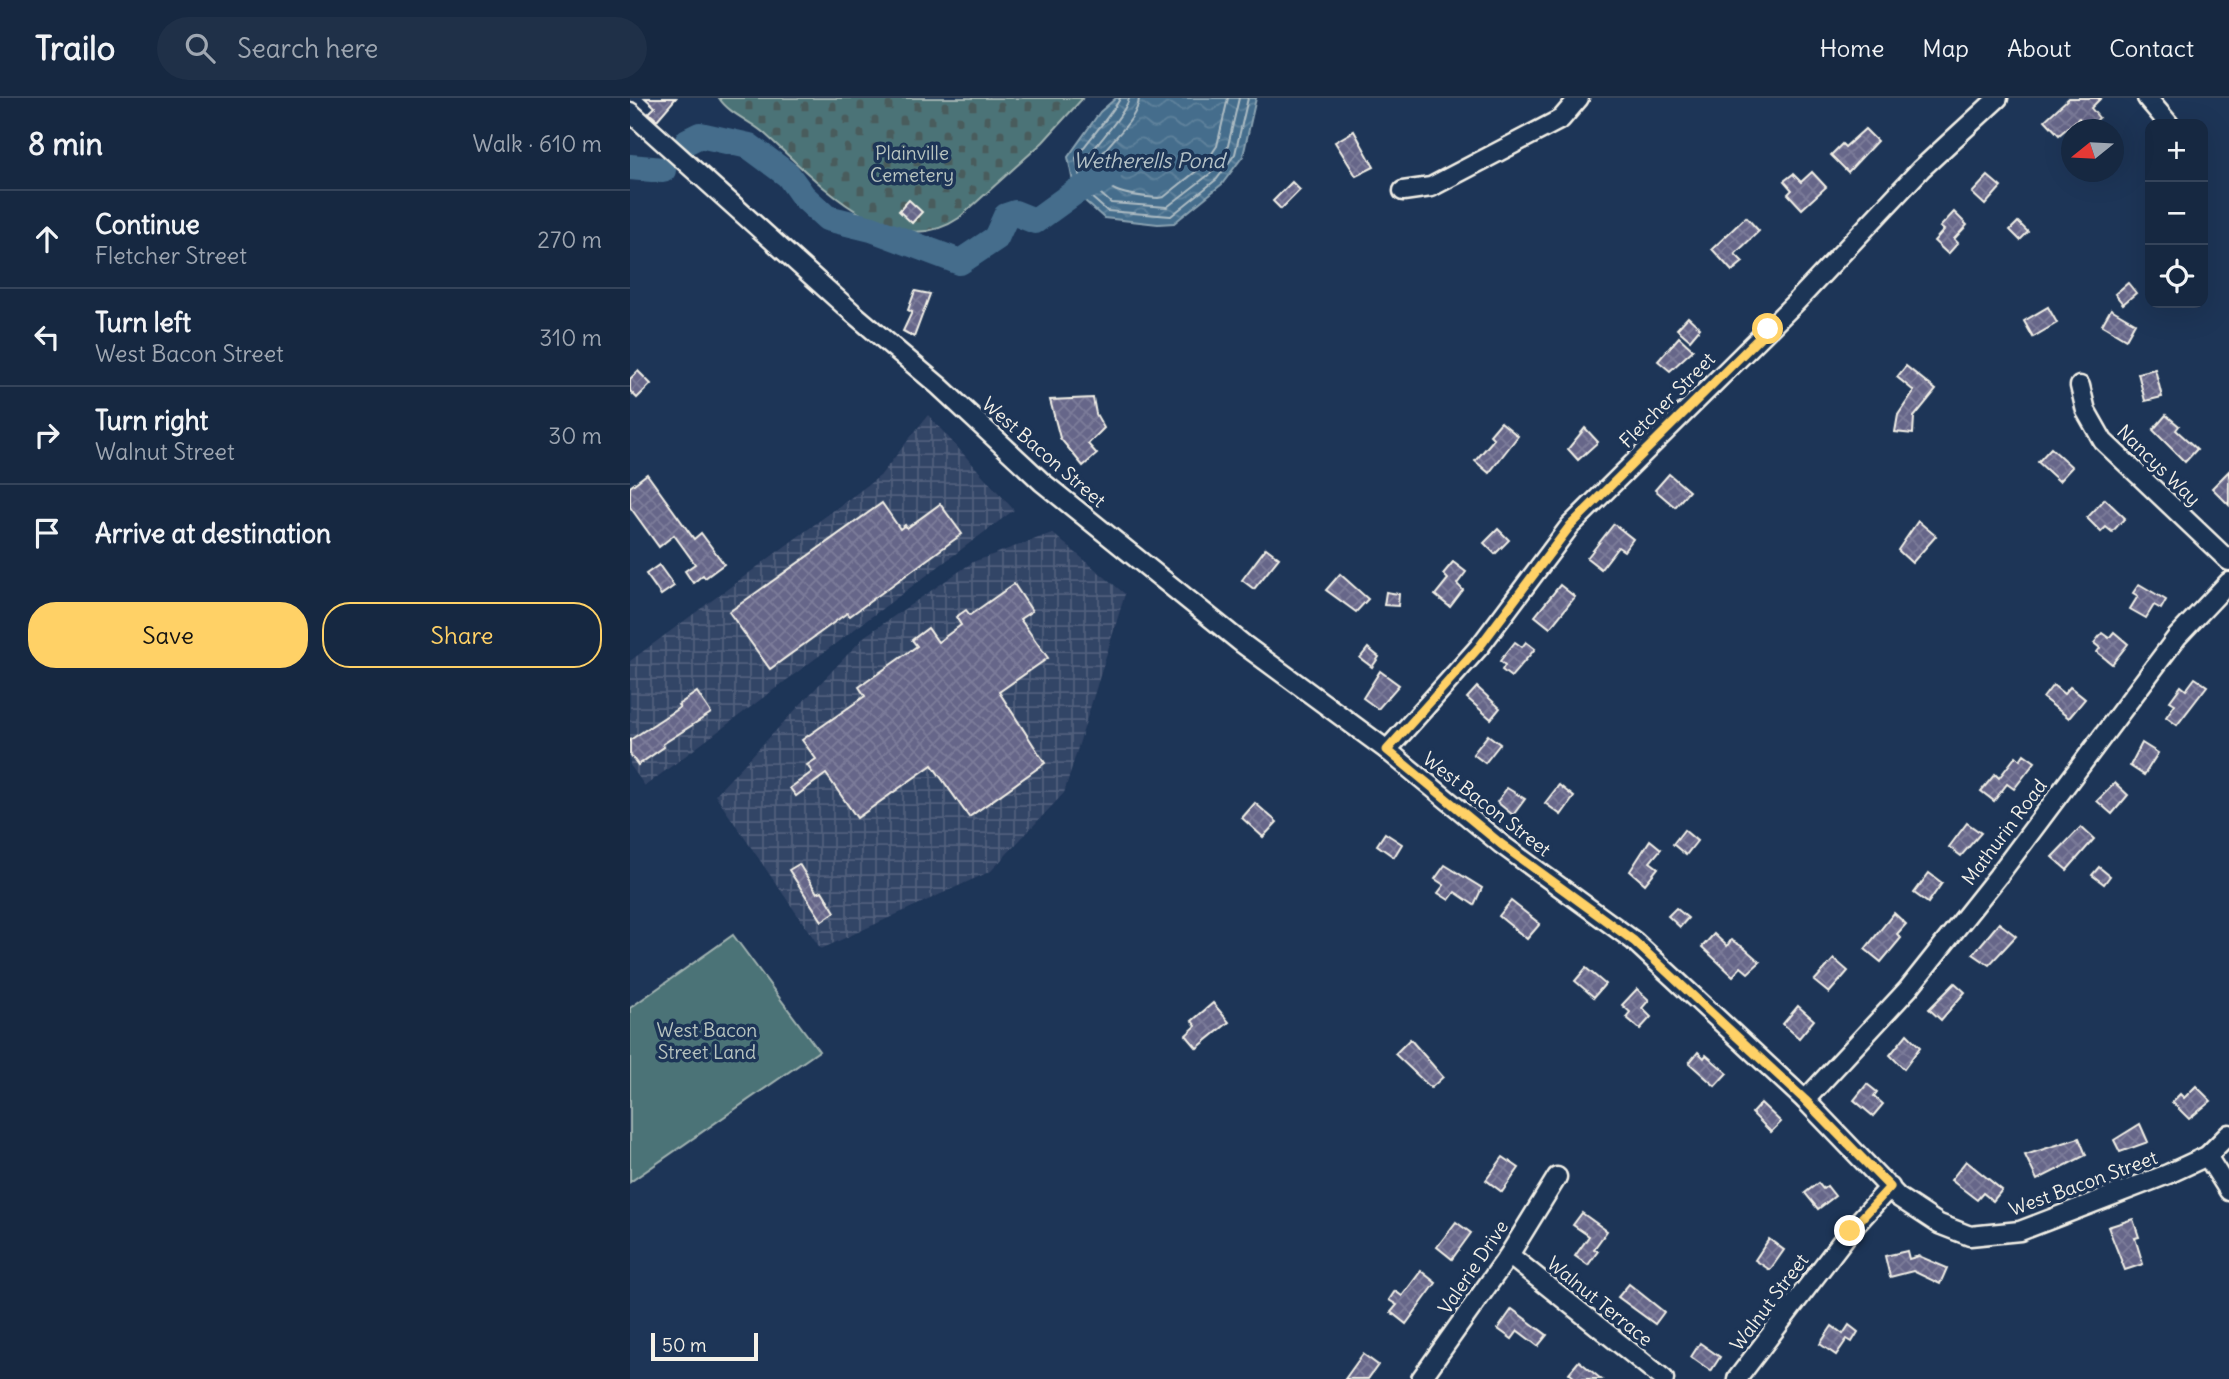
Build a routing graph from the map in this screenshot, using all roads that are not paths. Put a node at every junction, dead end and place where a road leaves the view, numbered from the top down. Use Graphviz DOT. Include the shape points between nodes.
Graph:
graph roads {
  1 [pos="1579,98"];
  2 [pos="1998,98"];
  3 [pos="2147,98"];
  4 [pos="630,112"];
  5 [pos="2165,119"];
  6 [pos="1403,191"];
  7 [pos="2080,386"];
  8 [pos="2229,561"];
  9 [pos="2229,582"];
  10 [pos="1387,750"];
  11 [pos="1805,1100"];
  12 [pos="2229,1134"];
  13 [pos="2207,1156"];
  14 [pos="1557,1177"];
  15 [pos="1890,1187"];
  16 [pos="2229,1191"];
  17 [pos="1509,1255"];
  18 [pos="1421,1379"];
  19 [pos="1664,1379"];
  20 [pos="1737,1379"];
  1 -- 6 [label="street" via="1560,119 1432,187"];
  2 -- 10 [label="street, Fletcher Street" via="1921,169 1796,302 1570,526 1480,646"];
  3 -- 5 [label="street"];
  4 -- 10 [label="street, West Bacon Street" via="1042,482 1243,644"];
  7 -- 8 [label="street, Nancys Way" via="2085,411 2103,441"];
  9 -- 11 [label="street, Mathurin Road" via="2190,620 1908,989"];
  10 -- 11 [label="street, West Bacon Street" via="1501,844 1634,941"];
  11 -- 15 [label="street, West Bacon Street"];
  12 -- 13 [label="street, West Bacon Street"];
  13 -- 15 [label="street, West Bacon Street" via="2058,1219 1987,1236 1954,1232 1898,1197"];
  13 -- 16 [label="street"];
  14 -- 17 [label="street, Valerie Drive"];
  15 -- 20 [label="street, Walnut Street" via="1850,1231"];
  17 -- 18 [label="street, Valerie Drive"];
  17 -- 19 [label="street, Walnut Terrace"];
}
